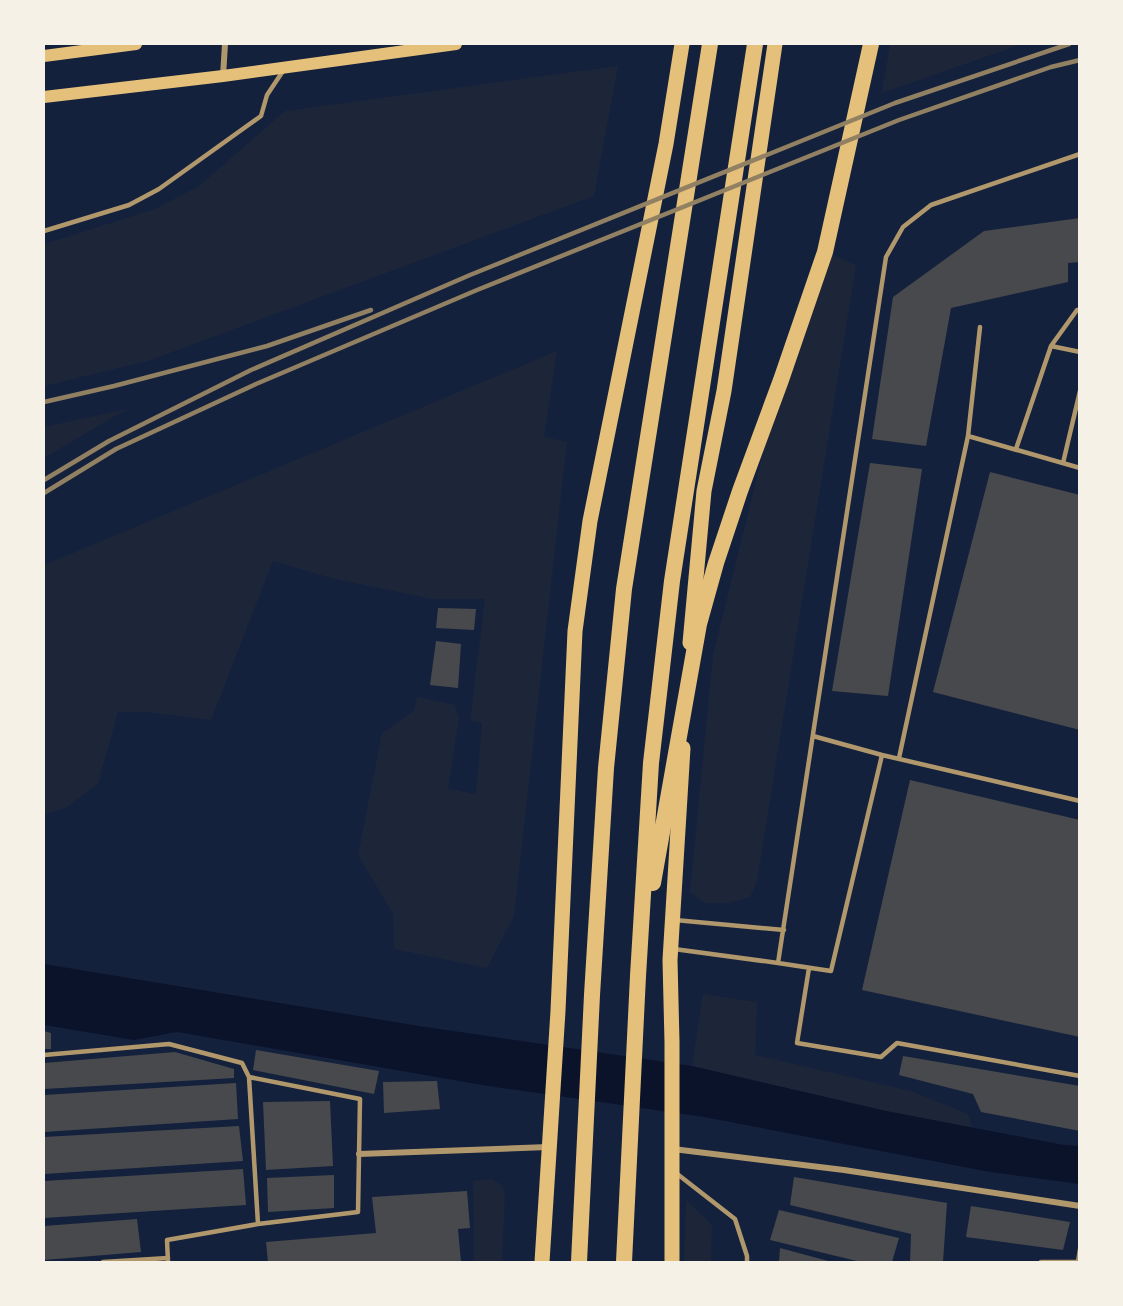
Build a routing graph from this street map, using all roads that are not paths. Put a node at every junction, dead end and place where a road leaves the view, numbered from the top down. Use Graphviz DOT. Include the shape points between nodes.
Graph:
graph roads {
  1 [pos="136,44"];
  2 [pos="225,44"];
  3 [pos="456,44"];
  4 [pos="682,44"];
  5 [pos="710,44"];
  6 [pos="755,44"];
  7 [pos="776,44"];
  8 [pos="871,44"];
  9 [pos="44,56"];
  10 [pos="286,67"];
  11 [pos="223,76"];
  12 [pos="44,97"];
  13 [pos="1080,154"];
  14 [pos="44,231"];
  15 [pos="1080,310"];
  16 [pos="980,327"];
  17 [pos="1051,346"];
  18 [pos="1080,352"];
  19 [pos="1080,391"];
  20 [pos="1072,425"];
  21 [pos="1080,427"];
  22 [pos="968,436"];
  23 [pos="1016,449"];
  24 [pos="1063,463"];
  25 [pos="1080,468"];
  26 [pos="813,736"];
  27 [pos="882,754"];
  28 [pos="898,758"];
  29 [pos="1080,801"];
  30 [pos="673,920"];
  31 [pos="784,930"];
  32 [pos="671,948"];
  33 [pos="778,963"];
  34 [pos="810,968"];
  35 [pos="638,976"];
  36 [pos="44,1055"];
  37 [pos="1080,1076"];
  38 [pos="249,1077"];
  39 [pos="671,1141"];
  40 [pos="548,1147"];
  41 [pos="359,1154"];
  42 [pos="672,1169"];
  43 [pos="1080,1206"];
  44 [pos="258,1224"];
  45 [pos="1080,1250"];
  46 [pos="168,1260"];
  47 [pos="103,1263"];
  48 [pos="542,1263"];
  49 [pos="579,1263"];
  50 [pos="624,1263"];
  51 [pos="672,1263"];
  52 [pos="747,1263"];
  53 [pos="1041,1263"];
  1 -- 9 [label="main road"];
  2 -- 11 [label="street"];
  3 -- 10 [label="main road"];
  4 -- 40 [label="main road" via="666,144 590,520 575,631"];
  5 -- 49 [label="highway" via="624,589 606,768"];
  6 -- 35 [label="highway" via="672,581 651,763"];
  7 -- 30 [label="main road" via="724,391 704,491 692,610"];
  8 -- 35 [label="highway" via="825,252 740,491 699,624"];
  10 -- 11 [label="main road"];
  10 -- 14 [label="lane" via="267,95 261,116 159,189 129,205"];
  11 -- 12 [label="main road"];
  13 -- 26 [label="lane" via="931,205 903,227 886,257"];
  15 -- 17 [label="lane"];
  16 -- 22 [label="lane"];
  17 -- 18 [label="lane"];
  17 -- 23 [label="lane"];
  19 -- 20 [label="lane"];
  20 -- 21 [label="lane"];
  20 -- 24 [label="lane"];
  22 -- 23 [label="lane"];
  22 -- 28 [label="lane"];
  23 -- 24 [label="lane"];
  24 -- 25 [label="lane"];
  26 -- 27 [label="lane"];
  26 -- 31 [label="lane"];
  27 -- 28 [label="lane"];
  27 -- 34 [label="lane" via="831,971"];
  28 -- 29 [label="lane"];
  30 -- 31 [label="lane"];
  30 -- 32 [label="main road"];
  31 -- 33 [label="lane"];
  32 -- 33 [label="lane"];
  32 -- 39 [label="main road"];
  33 -- 34 [label="lane"];
  34 -- 37 [label="lane" via="797,1043 881,1057 897,1043"];
  35 -- 50 [label="highway"];
  36 -- 38 [label="lane" via="169,1044 242,1063"];
  38 -- 41 [label="lane" via="360,1099"];
  38 -- 44 [label="lane"];
  39 -- 42 [label="main road"];
  39 -- 43 [label="street"];
  40 -- 41 [label="street"];
  40 -- 48 [label="main road"];
  41 -- 44 [label="lane" via="358,1212"];
  42 -- 51 [label="main road"];
  42 -- 52 [label="lane" via="735,1219"];
  44 -- 46 [label="lane" via="167,1240"];
  45 -- 53 [label="lane" via="1078,1262"];
  46 -- 47 [label="lane"];
}
